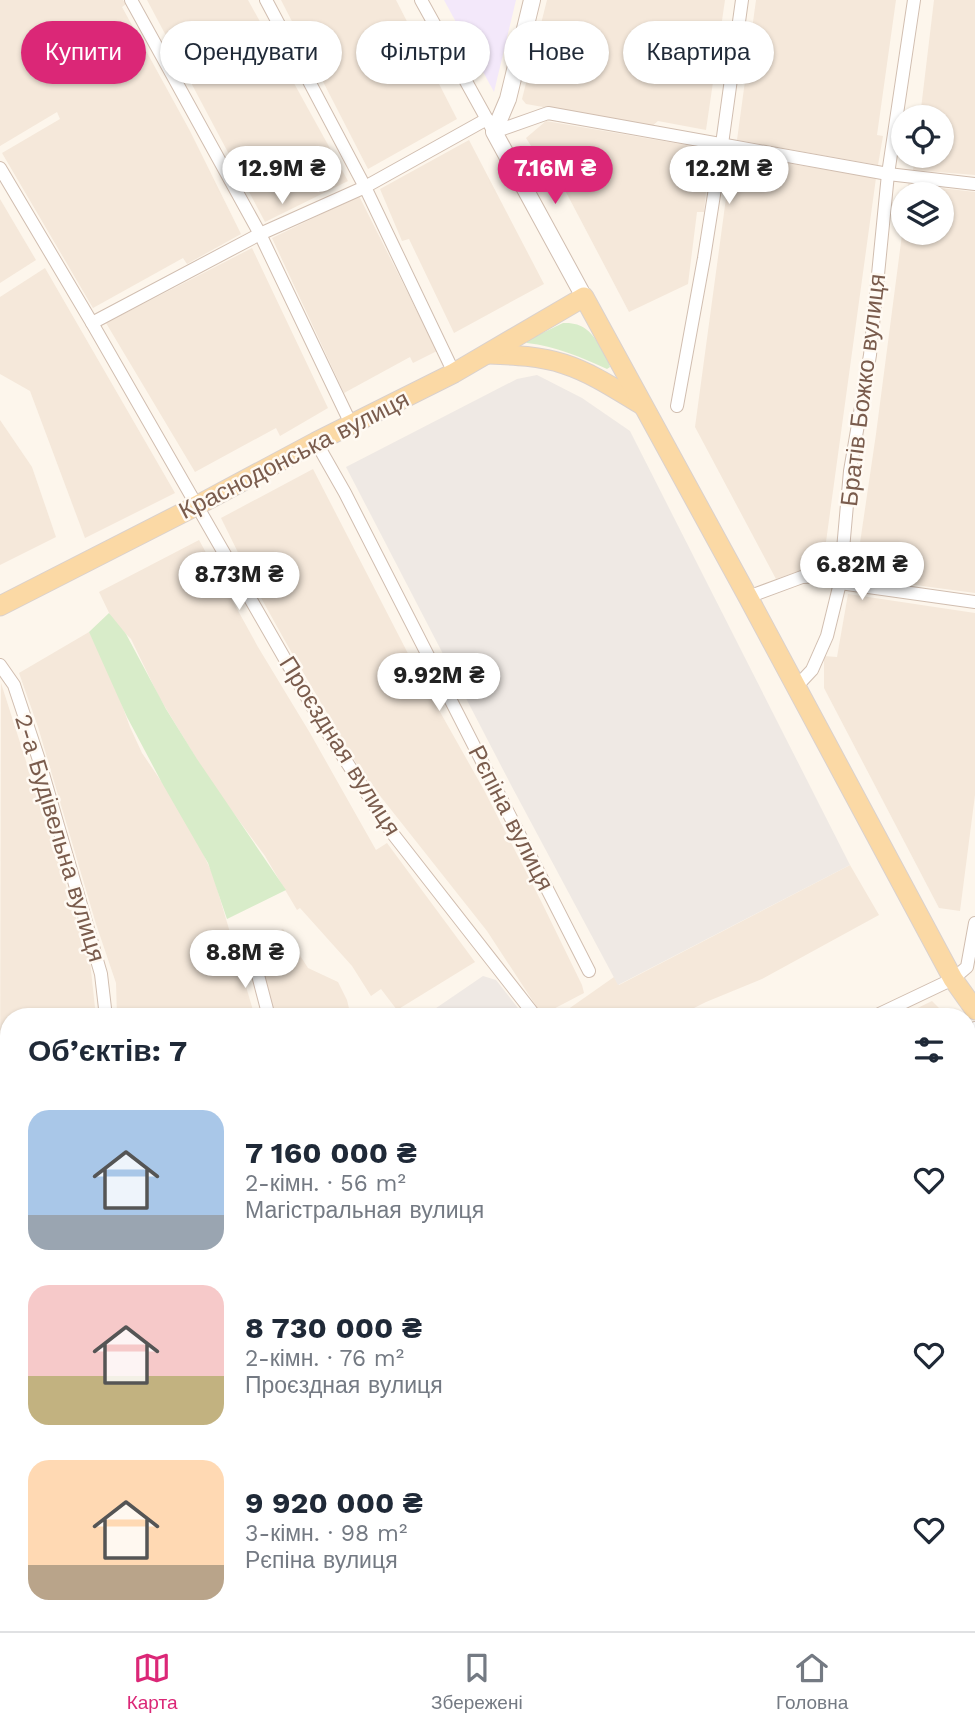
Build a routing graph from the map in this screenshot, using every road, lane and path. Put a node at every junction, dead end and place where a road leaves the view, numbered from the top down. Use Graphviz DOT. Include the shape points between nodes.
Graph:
graph roads {
  1 [pos="131,0"];
  2 [pos="267,0"];
  3 [pos="421,0"];
  4 [pos="532,0"];
  5 [pos="742,0"];
  6 [pos="914,0"];
  7 [pos="491,126"];
  8 [pos="722,144"];
  9 [pos="0,168"];
  10 [pos="888,174"];
  11 [pos="975,184"];
  12 [pos="365,187"];
  13 [pos="260,234"];
  14 [pos="584,297"];
  15 [pos="92,323"];
  16 [pos="487,354"];
  17 [pos="454,373"];
  18 [pos="643,405"];
  19 [pos="677,406"];
  20 [pos="351,424"];
  21 [pos="316,442"];
  22 [pos="196,506"];
  23 [pos="840,583"];
  24 [pos="748,597"];
  25 [pos="975,602"];
  26 [pos="0,606"];
  27 [pos="0,664"];
  28 [pos="797,686"];
  29 [pos="975,923"];
  30 [pos="253,956"];
  31 [pos="589,971"];
  32 [pos="953,979"];
  33 [pos="105,1008"];
  34 [pos="267,1008"];
  35 [pos="529,1008"];
  36 [pos="892,1008"];
  37 [pos="974,1008"];
  1 -- 13 [label="street"];
  2 -- 12 [label="street"];
  3 -- 7 [label="street"];
  4 -- 7 [label="street" via="508,99"];
  5 -- 8 [label="street"];
  6 -- 10 [label="street, Братів Божко вулиця"];
  7 -- 8 [label="street" via="548,113"];
  7 -- 12 [label="street"];
  7 -- 14 [label="street"];
  8 -- 10 [label="street"];
  8 -- 19 [label="street"];
  9 -- 15 [label="street, Проєздная вулиця"];
  10 -- 11 [label="street"];
  10 -- 23 [label="street, Братів Божко вулиця"];
  12 -- 13 [label="street"];
  12 -- 17 [label="street"];
  13 -- 15 [label="street"];
  13 -- 20 [label="street"];
  14 -- 16 [label="main road, Краснодонська вулиця"];
  14 -- 18 [label="main road"];
  15 -- 22 [label="street, Проєздная вулиця"];
  16 -- 17 [label="main road, Краснодонська вулиця"];
  16 -- 18 [label="main road" via="564,363"];
  17 -- 20 [label="main road, Краснодонська вулиця"];
  18 -- 24 [label="main road"];
  20 -- 21 [label="main road, Краснодонська вулиця"];
  21 -- 22 [label="main road, Краснодонська вулиця"];
  21 -- 31 [label="street, Рєпіна вулиця"];
  22 -- 26 [label="main road, Краснодонська вулиця"];
  22 -- 35 [label="street, Проєздная вулиця" via="324,727 393,834"];
  23 -- 24 [label="street" via="826,576 802,577"];
  23 -- 25 [label="street"];
  23 -- 28 [label="street, Братів Божко вулиця" via="828,636 812,670"];
  24 -- 28 [label="main road"];
  27 -- 33 [label="street, 2-а Будівельна вулиця" via="14,685 39,760 101,974"];
  28 -- 32 [label="main road"];
  29 -- 32 [label="street" via="967,967"];
  30 -- 34 [label="street"];
  32 -- 36 [label="street"];
  32 -- 37 [label="main road"];
}
